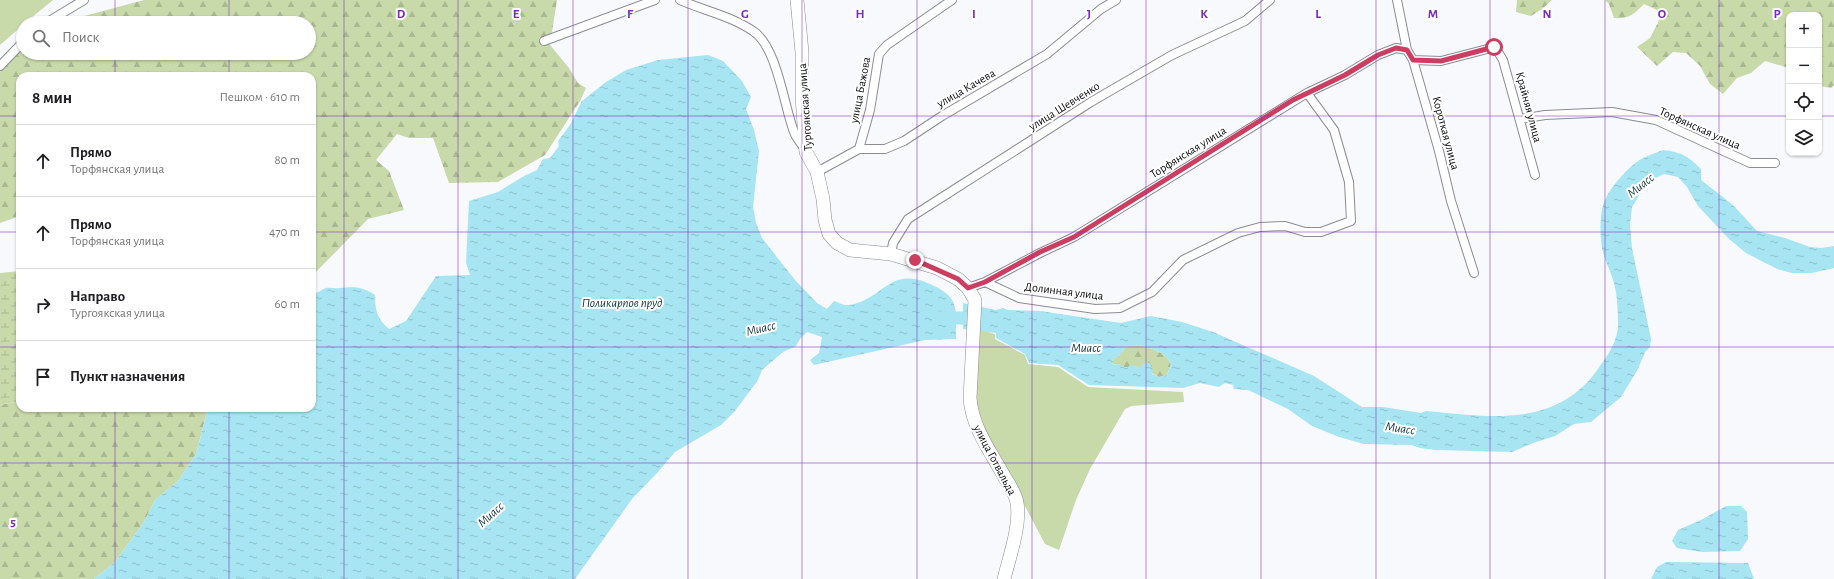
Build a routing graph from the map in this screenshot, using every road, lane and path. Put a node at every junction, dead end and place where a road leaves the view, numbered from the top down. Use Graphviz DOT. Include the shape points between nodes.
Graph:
graph roads {
  1 [pos="84,0"];
  2 [pos="655,0"];
  3 [pos="680,0"];
  4 [pos="797,0"];
  5 [pos="952,0"];
  6 [pos="1116,0"];
  7 [pos="1270,0"];
  8 [pos="1397,0"];
  9 [pos="58,16"];
  10 [pos="544,41"];
  11 [pos="16,49"];
  12 [pos="1407,50"];
  13 [pos="1413,60"];
  14 [pos="0,66"];
  15 [pos="1307,92"];
  16 [pos="1520,119"];
  17 [pos="858,149"];
  18 [pos="806,152"];
  19 [pos="1775,163"];
  20 [pos="817,172"];
  21 [pos="1534,175"];
  22 [pos="892,254"];
  23 [pos="1474,273"];
  24 [pos="985,282"];
  25 [pos="968,288"];
  26 [pos="975,300"];
  27 [pos="1004,579"];
  1 -- 9 [label="street"];
  2 -- 10 [label="street"];
  3 -- 18 [label="street" via="733,19 755,32 768,48 794,133"];
  4 -- 18 [label="main road, Тургоякская улица"];
  5 -- 17 [label="street, улица Бажова" via="887,45 879,54 870,110"];
  6 -- 17 [label="street, улица Качева" via="1101,9 1046,54 904,141 885,149"];
  7 -- 22 [label="street, улица Шевченко" via="1245,21 1172,55 1091,102 908,219 893,243"];
  8 -- 12 [label="street, Короткая улица"];
  11 -- 14 [label="street"];
  12 -- 13 [label="street, Короткая улица"];
  12 -- 15 [label="street, Торфянская улица" via="1396,48 1378,55 1345,75"];
  13 -- 16 [label="street, Крайняя улица" via="1441,61 1494,47 1503,60"];
  13 -- 23 [label="street, Короткая улица" via="1451,201"];
  15 -- 24 [label="street, Торфянская улица" via="1074,237"];
  15 -- 24 [label="street, Долинная улица" via="1334,130 1349,182 1351,221 1321,232 1305,232 1285,226 1260,227 1238,233 1183,260 1152,292 1120,308 1095,309 1019,298"];
  16 -- 19 [label="street, Торфянская улица" via="1545,115 1612,112 1656,120 1750,163"];
  16 -- 21 [label="street, Крайняя улица"];
  17 -- 20 [label="street, улица Качева"];
  18 -- 20 [label="main road, Тургоякская улица"];
  20 -- 22 [label="main road, Тургоякская улица" via="825,220 833,239 850,250"];
  22 -- 25 [label="main road, Тургоякская улица" via="937,268 958,279"];
  24 -- 25 [label="street"];
  25 -- 26 [label="main road, Тургоякская улица"];
  26 -- 27 [label="main road, улица Готвальда" via="971,412 1017,503 1016,525"];
}
